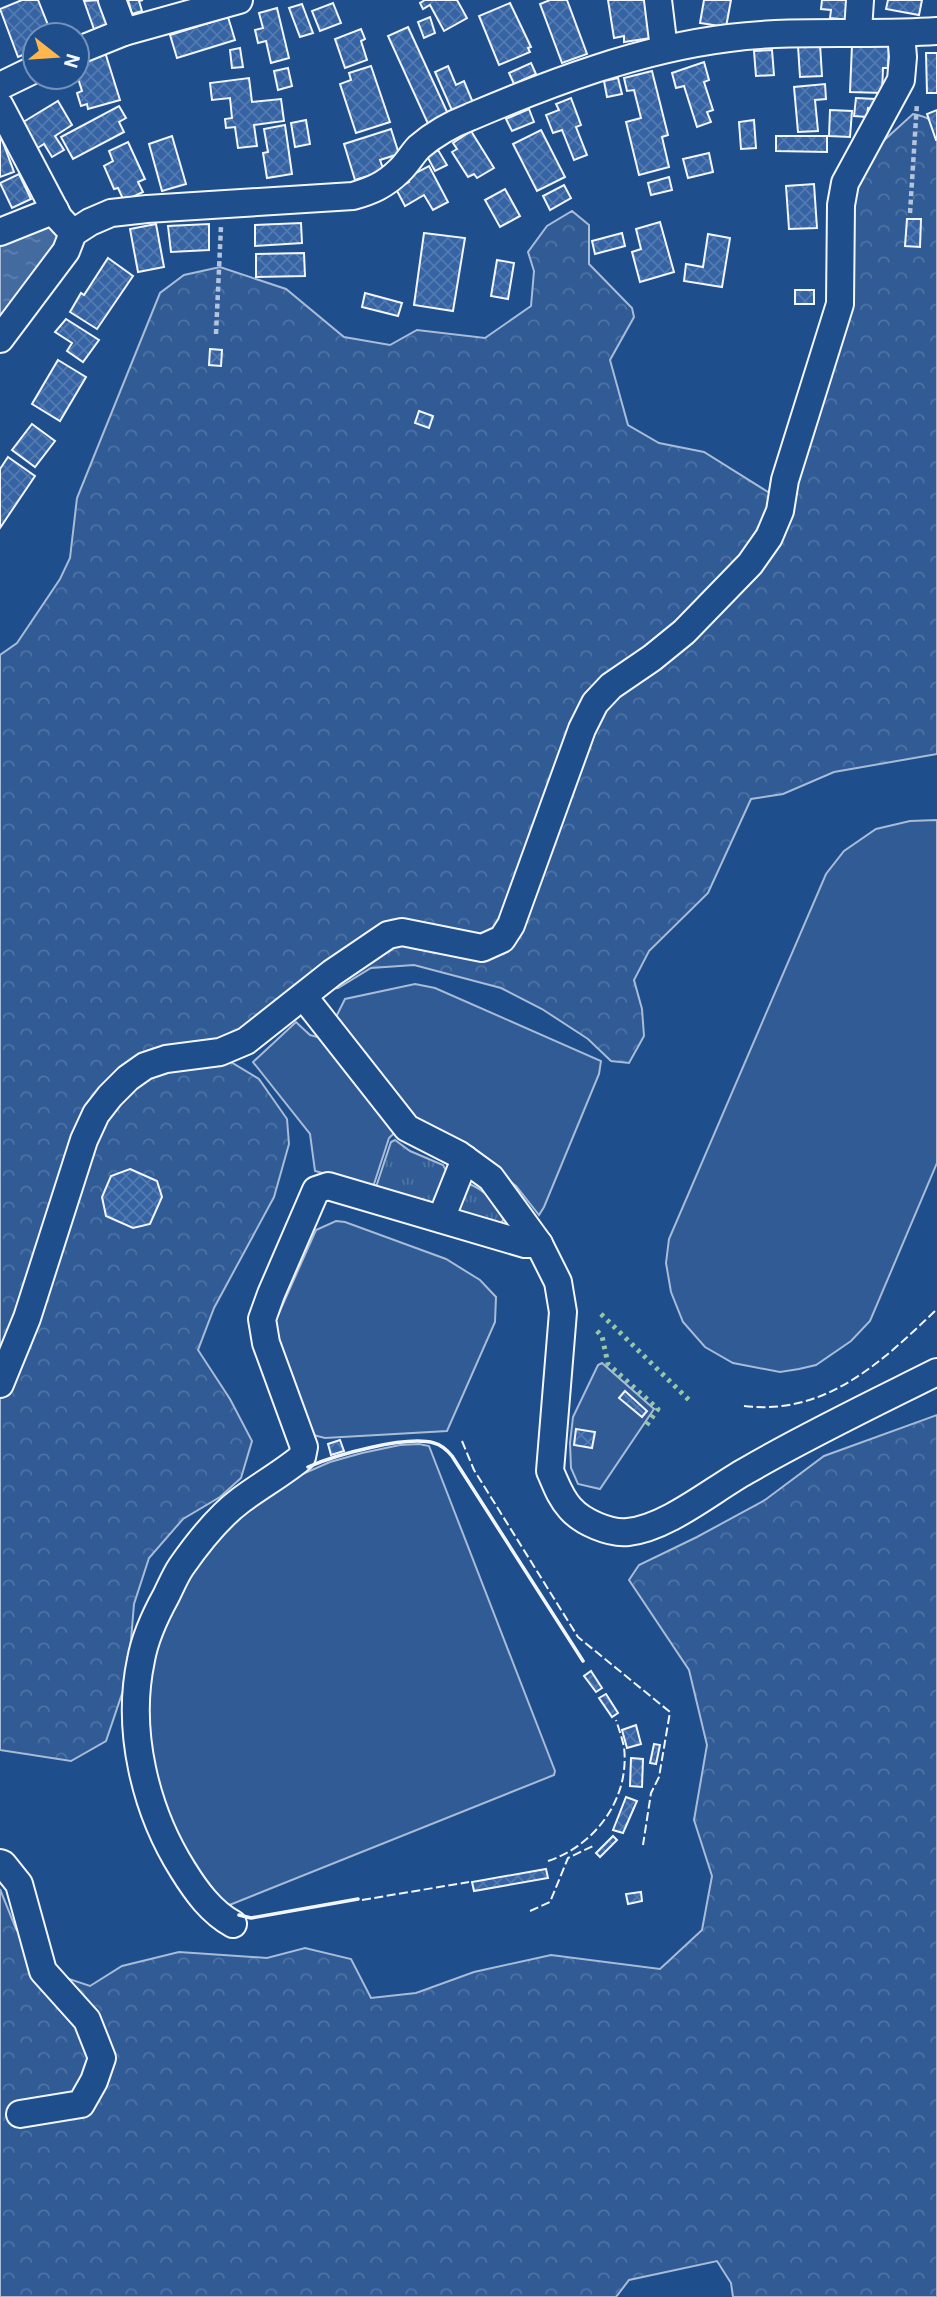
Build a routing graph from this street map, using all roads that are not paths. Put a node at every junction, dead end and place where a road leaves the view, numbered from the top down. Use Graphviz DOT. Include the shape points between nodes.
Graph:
graph roads {
  1 [pos="112,0"];
  2 [pos="239,0"];
  3 [pos="658,0"];
  4 [pos="860,0"];
  5 [pos="858,31"];
  6 [pos="937,31"];
  7 [pos="124,32"];
  8 [pos="901,33"];
  9 [pos="91,45"];
  10 [pos="664,49"];
  11 [pos="21,76"];
  12 [pos="0,86"];
  13 [pos="0,106"];
  14 [pos="55,209"];
  15 [pos="0,232"];
  16 [pos="73,233"];
  17 [pos="0,339"];
  18 [pos="304,997"];
  19 [pos="465,1158"];
  20 [pos="441,1219"];
  21 [pos="540,1244"];
  22 [pos="937,1373"];
  23 [pos="0,1384"];
  24 [pos="0,1863"];
  25 [pos="233,1924"];
  26 [pos="20,2114"];
  1 -- 7 [label="street"];
  2 -- 7 [label="street"];
  3 -- 10 [label="street"];
  4 -- 5 [label="street"];
  5 -- 8 [label="street"];
  5 -- 10 [label="street" via="729,38"];
  6 -- 8 [label="street"];
  7 -- 9 [label="street"];
  8 -- 18 [label="street" via="901,80 845,183 840,304 769,537 750,564 684,632 595,703 511,926 502,939 482,948 402,932 388,935"];
  10 -- 16 [label="street" via="569,78 443,130 378,188 343,197 111,213"];
  11 -- 12 [label="street"];
  13 -- 14 [label="street"];
  14 -- 15 [label="street"];
  14 -- 16 [label="street"];
  16 -- 17 [label="street" via="66,251"];
  18 -- 19 [label="street" via="407,1128"];
  18 -- 23 [label="street" via="235,1047 145,1066 110,1096 84,1140 27,1318"];
  19 -- 20 [label="street"];
  19 -- 21 [label="street" via="491,1178"];
  20 -- 21 [label="street"];
  20 -- 25 [label="street" via="328,1186 316,1189 262,1320 304,1447 302,1457 240,1501 213,1527 180,1569 151,1624 140,1661 136,1714 153,1813 194,1888 220,1917"];
  21 -- 22 [label="street" via="558,1282 564,1312 550,1471 571,1510 610,1531 629,1532 660,1522 783,1451"];
  24 -- 26 [label="street" via="19,1884 43,1971 86,2021 102,2058 80,2104"];
}
